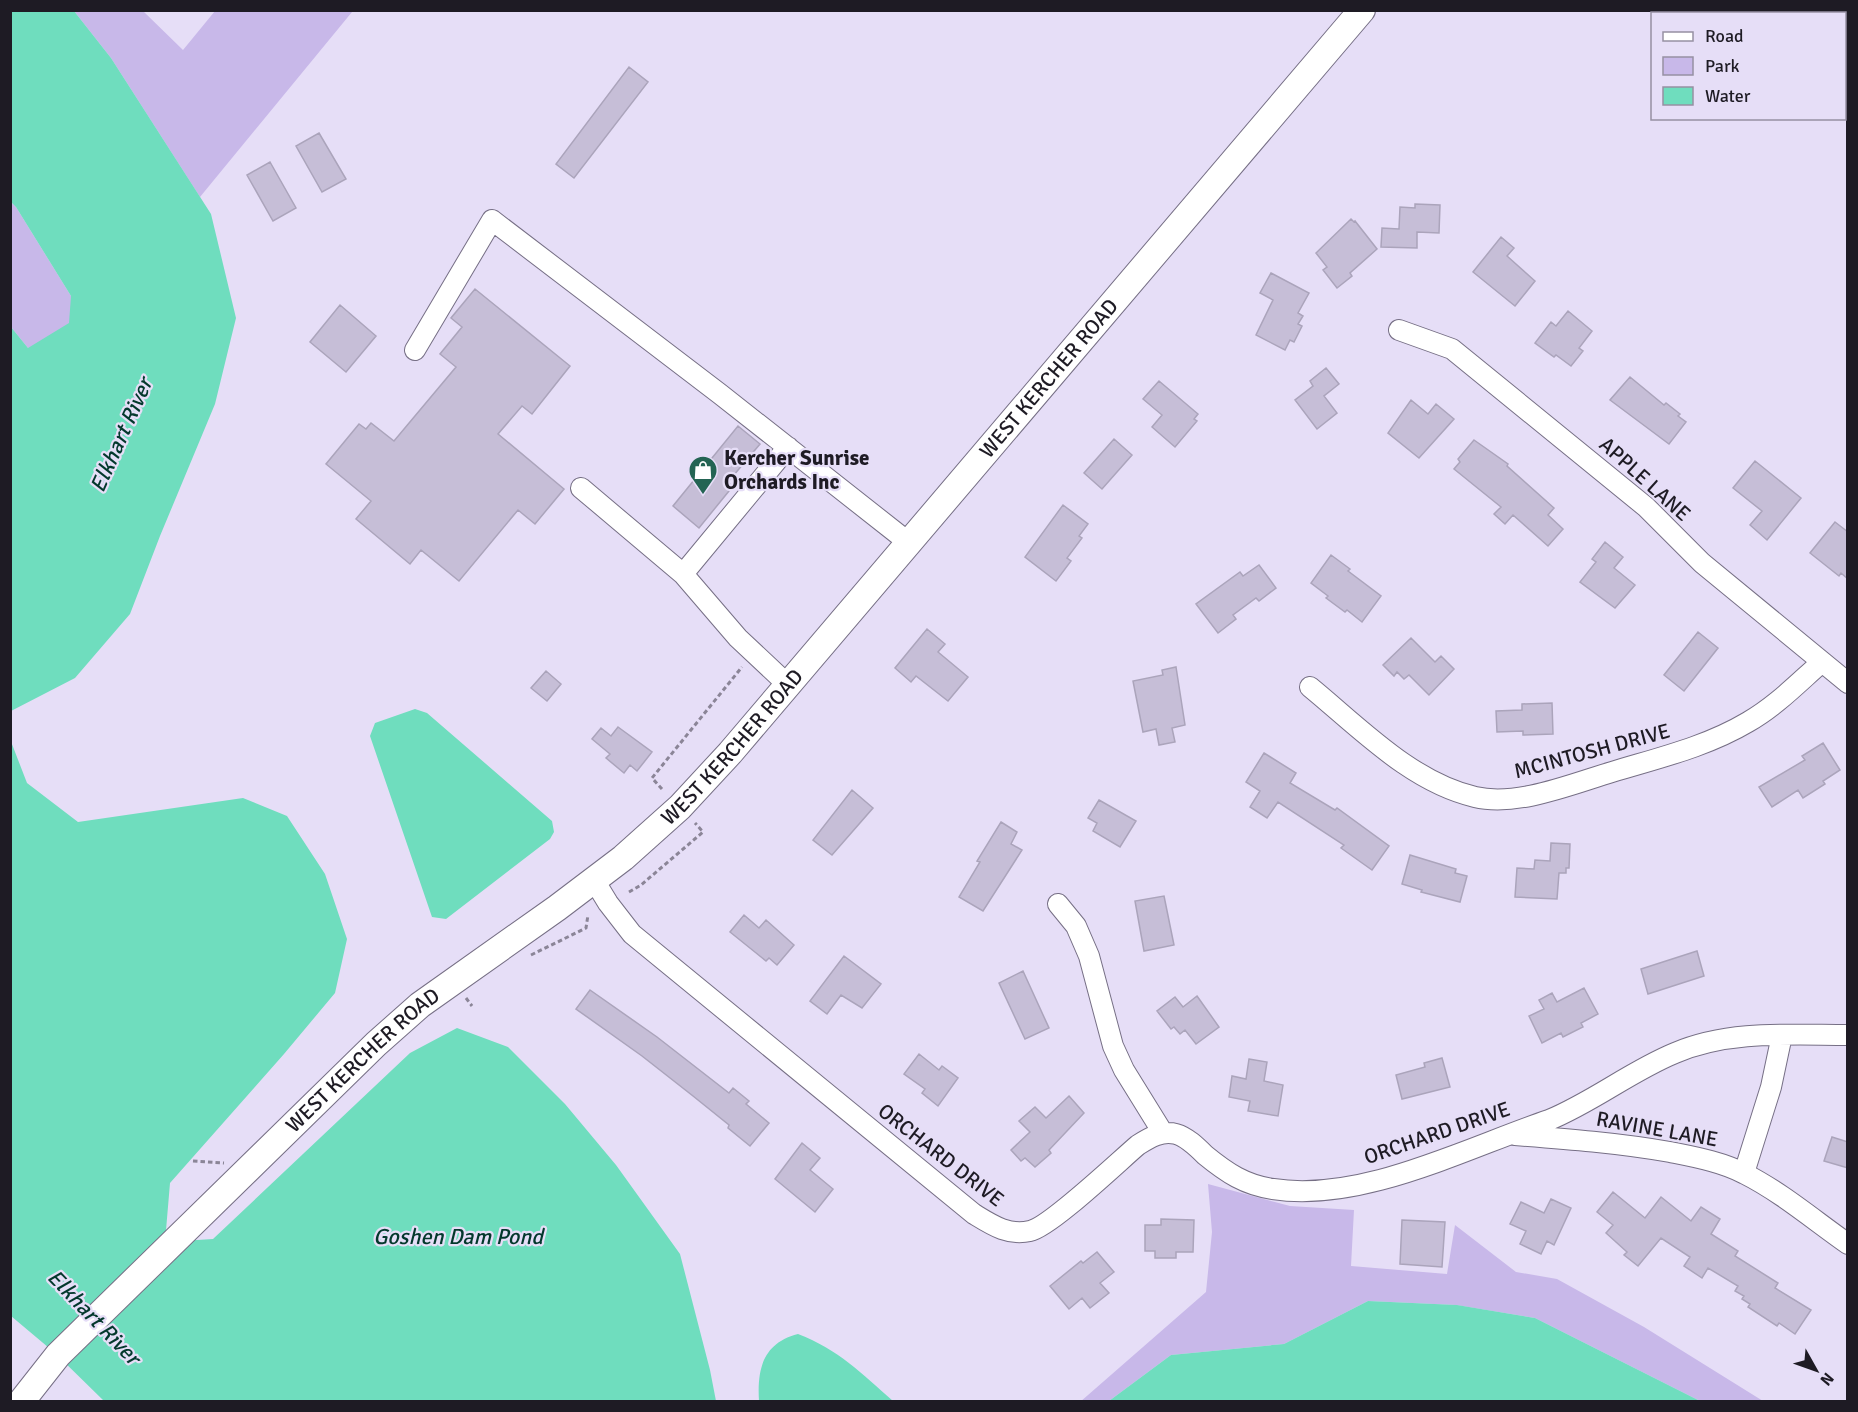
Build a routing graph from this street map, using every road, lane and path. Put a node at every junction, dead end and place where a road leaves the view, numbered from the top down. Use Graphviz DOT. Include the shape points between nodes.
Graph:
graph roads {
  1 [pos="1362,10"];
  2 [pos="1399,330"];
  3 [pos="415,350"];
  4 [pos="788,447"];
  5 [pos="581,488"];
  6 [pos="908,542"];
  7 [pos="683,574"];
  8 [pos="753,653"];
  9 [pos="1822,662"];
  10 [pos="1848,682"];
  11 [pos="787,684"];
  12 [pos="1310,687"];
  13 [pos="662,789"];
  14 [pos="695,823"];
  15 [pos="594,880"];
  16 [pos="629,892"];
  17 [pos="1058,904"];
  18 [pos="588,915"];
  19 [pos="523,959"];
  20 [pos="464,996"];
  21 [pos="472,1006"];
  22 [pos="1782,1035"];
  23 [pos="1848,1035"];
  24 [pos="1163,1133"];
  25 [pos="1506,1134"];
  26 [pos="1744,1173"];
  27 [pos="1848,1244"];
  28 [pos="21,1401"];
  1 -- 6 [label="main road, WEST KERCHER ROAD"];
  2 -- 9 [label="street, APPLE LANE" via="1452,349 1646,507 1702,562"];
  3 -- 4 [label="street" via="492,220"];
  4 -- 6 [label="street"];
  4 -- 7 [label="street"];
  5 -- 7 [label="street"];
  6 -- 11 [label="main road, WEST KERCHER ROAD"];
  7 -- 8 [label="street"];
  8 -- 11 [label="street"];
  8 -- 13 [label="path" via="652,778"];
  9 -- 10 [label="street, APPLE LANE"];
  9 -- 12 [label="street, MCINTOSH DRIVE" via="1773,706 1724,735 1538,794 1501,799 1476,797 1421,775"];
  11 -- 15 [label="main road, WEST KERCHER ROAD" via="680,807"];
  14 -- 16 [label="path" via="704,832"];
  15 -- 24 [label="street, ORCHARD DRIVE" via="632,934 994,1227 1011,1232 1031,1231 1050,1221 1138,1145"];
  15 -- 28 [label="main road, WEST KERCHER ROAD" via="420,1005 338,1079 58,1355"];
  17 -- 24 [label="street" via="1076,926 1089,956 1113,1046 1124,1070"];
  18 -- 19 [label="path" via="586,928"];
  20 -- 21 [label="path"];
  22 -- 23 [label="street, ORCHARD DRIVE"];
  22 -- 25 [label="street, ORCHARD DRIVE" via="1733,1037 1685,1049 1573,1110"];
  22 -- 26 [label="street" via="1771,1087"];
  24 -- 25 [label="street, ORCHARD DRIVE" via="1186,1139 1232,1176 1250,1185 1302,1191 1382,1180"];
  25 -- 26 [label="street, RAVINE LANE" via="1631,1145 1691,1156"];
  26 -- 27 [label="street, RAVINE LANE"];
}
